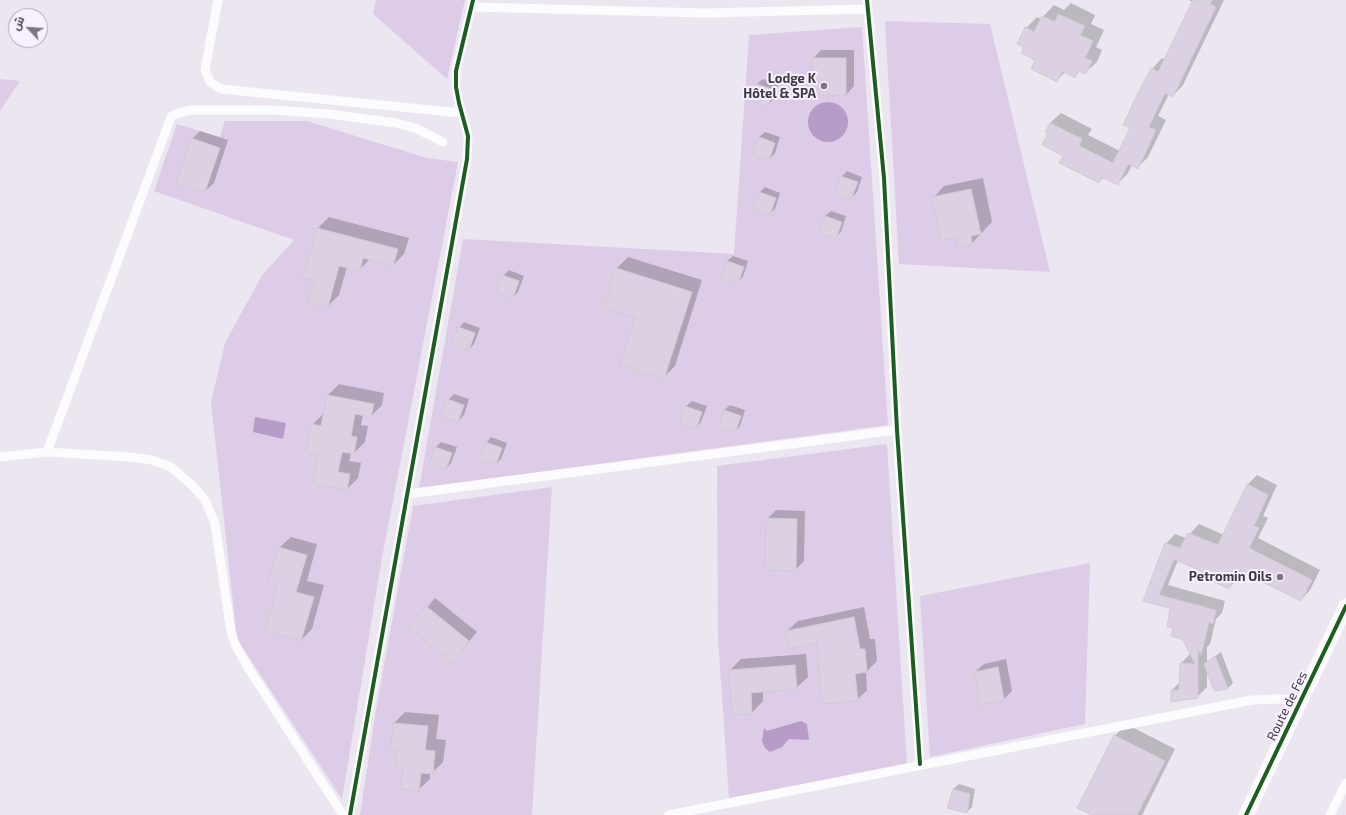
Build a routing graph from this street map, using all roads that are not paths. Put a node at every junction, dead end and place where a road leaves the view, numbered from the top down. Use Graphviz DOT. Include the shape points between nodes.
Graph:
graph roads {
  1 [pos="218,0"];
  2 [pos="472,4"];
  3 [pos="867,5"];
  4 [pos="461,113"];
  5 [pos="443,142"];
  6 [pos="897,430"];
  7 [pos="47,452"];
  8 [pos="0,458"];
  9 [pos="408,494"];
  10 [pos="1346,606"];
  11 [pos="1341,625"];
  12 [pos="1301,701"];
  13 [pos="920,764"];
  14 [pos="1346,783"];
  15 [pos="343,815"];
  16 [pos="350,815"];
  17 [pos="669,815"];
  18 [pos="1246,815"];
  19 [pos="1330,815"];
  1 -- 4 [label="street" via="205,70 210,82 221,90"];
  2 -- 3 [label="street" via="706,13"];
  2 -- 4 [label="street" via="456,71"];
  3 -- 6 [label="street" via="884,178"];
  4 -- 9 [label="street" via="468,136 467,159"];
  5 -- 7 [label="street" via="415,128 329,114 275,110 191,110 171,117"];
  6 -- 9 [label="street"];
  6 -- 13 [label="street"];
  7 -- 8 [label="street"];
  7 -- 15 [label="street" via="115,455 152,460 171,467 183,476 205,500 215,524 235,644"];
  9 -- 16 [label="street"];
  10 -- 11 [label="main road, Route de Fes"];
  11 -- 12 [label="main road, Route de Fes"];
  12 -- 13 [label="street" via="1252,700"];
  12 -- 18 [label="main road, Route de Fes"];
  13 -- 17 [label="street"];
  14 -- 19 [label="street"];
}
